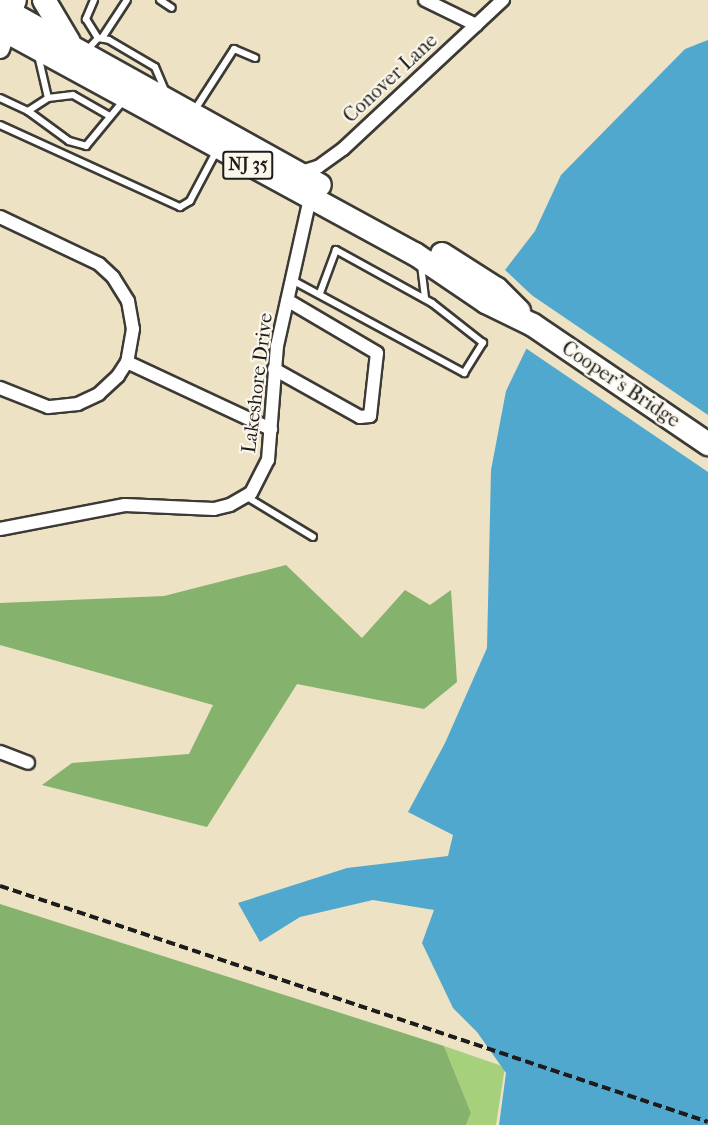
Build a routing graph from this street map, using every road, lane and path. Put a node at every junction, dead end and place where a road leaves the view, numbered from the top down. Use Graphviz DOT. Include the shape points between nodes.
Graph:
graph roads {
  1 [pos="44,0"];
  2 [pos="94,0"];
  3 [pos="127,0"];
  4 [pos="160,0"];
  5 [pos="425,0"];
  6 [pos="502,0"];
  7 [pos="172,8"];
  8 [pos="6,21"];
  9 [pos="476,25"];
  10 [pos="89,44"];
  11 [pos="36,48"];
  12 [pos="255,58"];
  13 [pos="0,98"];
  14 [pos="48,98"];
  15 [pos="126,99"];
  16 [pos="28,111"];
  17 [pos="192,114"];
  18 [pos="108,115"];
  19 [pos="0,125"];
  20 [pos="218,149"];
  21 [pos="297,174"];
  22 [pos="310,198"];
  23 [pos="0,217"];
  24 [pos="420,258"];
  25 [pos="292,280"];
  26 [pos="320,293"];
  27 [pos="425,299"];
  28 [pos="287,300"];
  29 [pos="533,325"];
  30 [pos="127,363"];
  31 [pos="274,369"];
  32 [pos="0,388"];
  33 [pos="271,429"];
  34 [pos="708,444"];
  35 [pos="247,497"];
  36 [pos="0,529"];
  37 [pos="313,537"];
  38 [pos="0,752"];
  39 [pos="28,763"];
  1 -- 10 [label="highway"];
  2 -- 10 [label="lane" via="86,19"];
  3 -- 10 [label="lane"];
  4 -- 7 [label="lane"];
  5 -- 9 [label="street"];
  6 -- 9 [label="street, Conover Lane"];
  8 -- 10 [label="highway, NJ 35"];
  8 -- 11 [label="highway, NJ 35"];
  9 -- 21 [label="street, Conover Lane" via="324,164"];
  10 -- 17 [label="highway, NJ 35"];
  11 -- 14 [label="lane"];
  11 -- 15 [label="highway, NJ 35"];
  12 -- 17 [label="lane" via="234,49"];
  13 -- 16 [label="lane"];
  14 -- 16 [label="lane"];
  14 -- 18 [label="lane" via="73,95"];
  15 -- 18 [label="lane"];
  15 -- 20 [label="highway, NJ 35"];
  16 -- 18 [label="lane" via="69,141 86,146"];
  17 -- 21 [label="highway, NJ 35"];
  19 -- 20 [label="lane" via="180,207 190,201"];
  20 -- 22 [label="highway, NJ 35"];
  21 -- 29 [label="highway, NJ 35" via="462,266 497,289"];
  22 -- 24 [label="highway, NJ 35"];
  22 -- 25 [label="street, Lakeshore Drive"];
  23 -- 30 [label="street" via="99,264 113,277 128,301 133,329"];
  24 -- 27 [label="lane"];
  24 -- 29 [label="highway, NJ 35" via="486,302"];
  25 -- 26 [label="lane"];
  25 -- 28 [label="street, Lakeshore Drive"];
  26 -- 27 [label="lane" via="336,250"];
  26 -- 27 [label="lane" via="393,338 464,373 483,343"];
  28 -- 31 [label="street, Lakeshore Drive"];
  28 -- 31 [label="street" via="377,353 370,416 360,417"];
  29 -- 34 [label="highway, Cooper's Bridge / NJ 35"];
  30 -- 32 [label="street" via="99,394 78,404 48,406"];
  30 -- 33 [label="street"];
  31 -- 33 [label="street, Lakeshore Drive"];
  33 -- 35 [label="street, Lakeshore Drive" via="265,472"];
  35 -- 36 [label="street" via="214,509 125,505"];
  35 -- 37 [label="lane"];
  38 -- 39 [label="street"];
}
